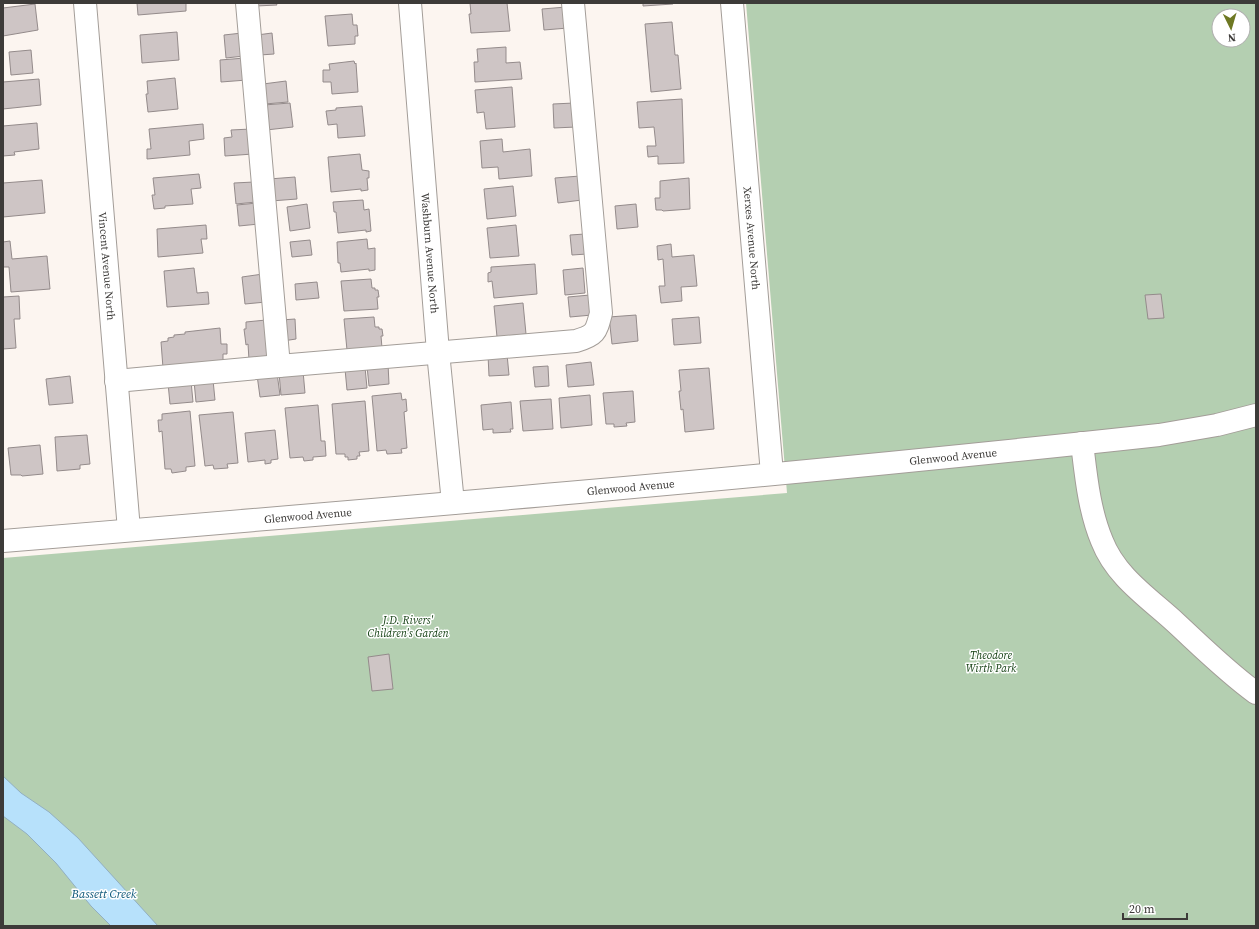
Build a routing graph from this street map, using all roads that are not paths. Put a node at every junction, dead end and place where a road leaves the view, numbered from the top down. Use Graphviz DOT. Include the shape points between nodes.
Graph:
graph roads {
  1 [pos="85,3"];
  2 [pos="248,3"];
  3 [pos="410,3"];
  4 [pos="573,3"];
  5 [pos="732,3"];
  6 [pos="438,352"];
  7 [pos="279,366"];
  8 [pos="116,381"];
  9 [pos="1256,415"];
  10 [pos="1082,443"];
  11 [pos="772,474"];
  12 [pos="452,503"];
  13 [pos="129,530"];
  14 [pos="3,541"];
  15 [pos="1256,693"];
  1 -- 8 [label="street, Vincent Avenue North"];
  2 -- 7 [label="street"];
  3 -- 6 [label="street, Washburn Avenue North"];
  4 -- 6 [label="street" via="600,313 597,327 589,337 576,341"];
  5 -- 11 [label="street, Xerxes Avenue North"];
  6 -- 7 [label="street"];
  6 -- 12 [label="street, Washburn Avenue North"];
  7 -- 8 [label="street"];
  8 -- 13 [label="street, Vincent Avenue North"];
  9 -- 10 [label="street, Glenwood Avenue" via="1217,425"];
  10 -- 11 [label="street, Glenwood Avenue"];
  10 -- 15 [label="street" via="1090,505 1102,542 1117,569 1239,681"];
  11 -- 12 [label="street, Glenwood Avenue"];
  12 -- 13 [label="street, Glenwood Avenue"];
  13 -- 14 [label="street, Glenwood Avenue"];
}
